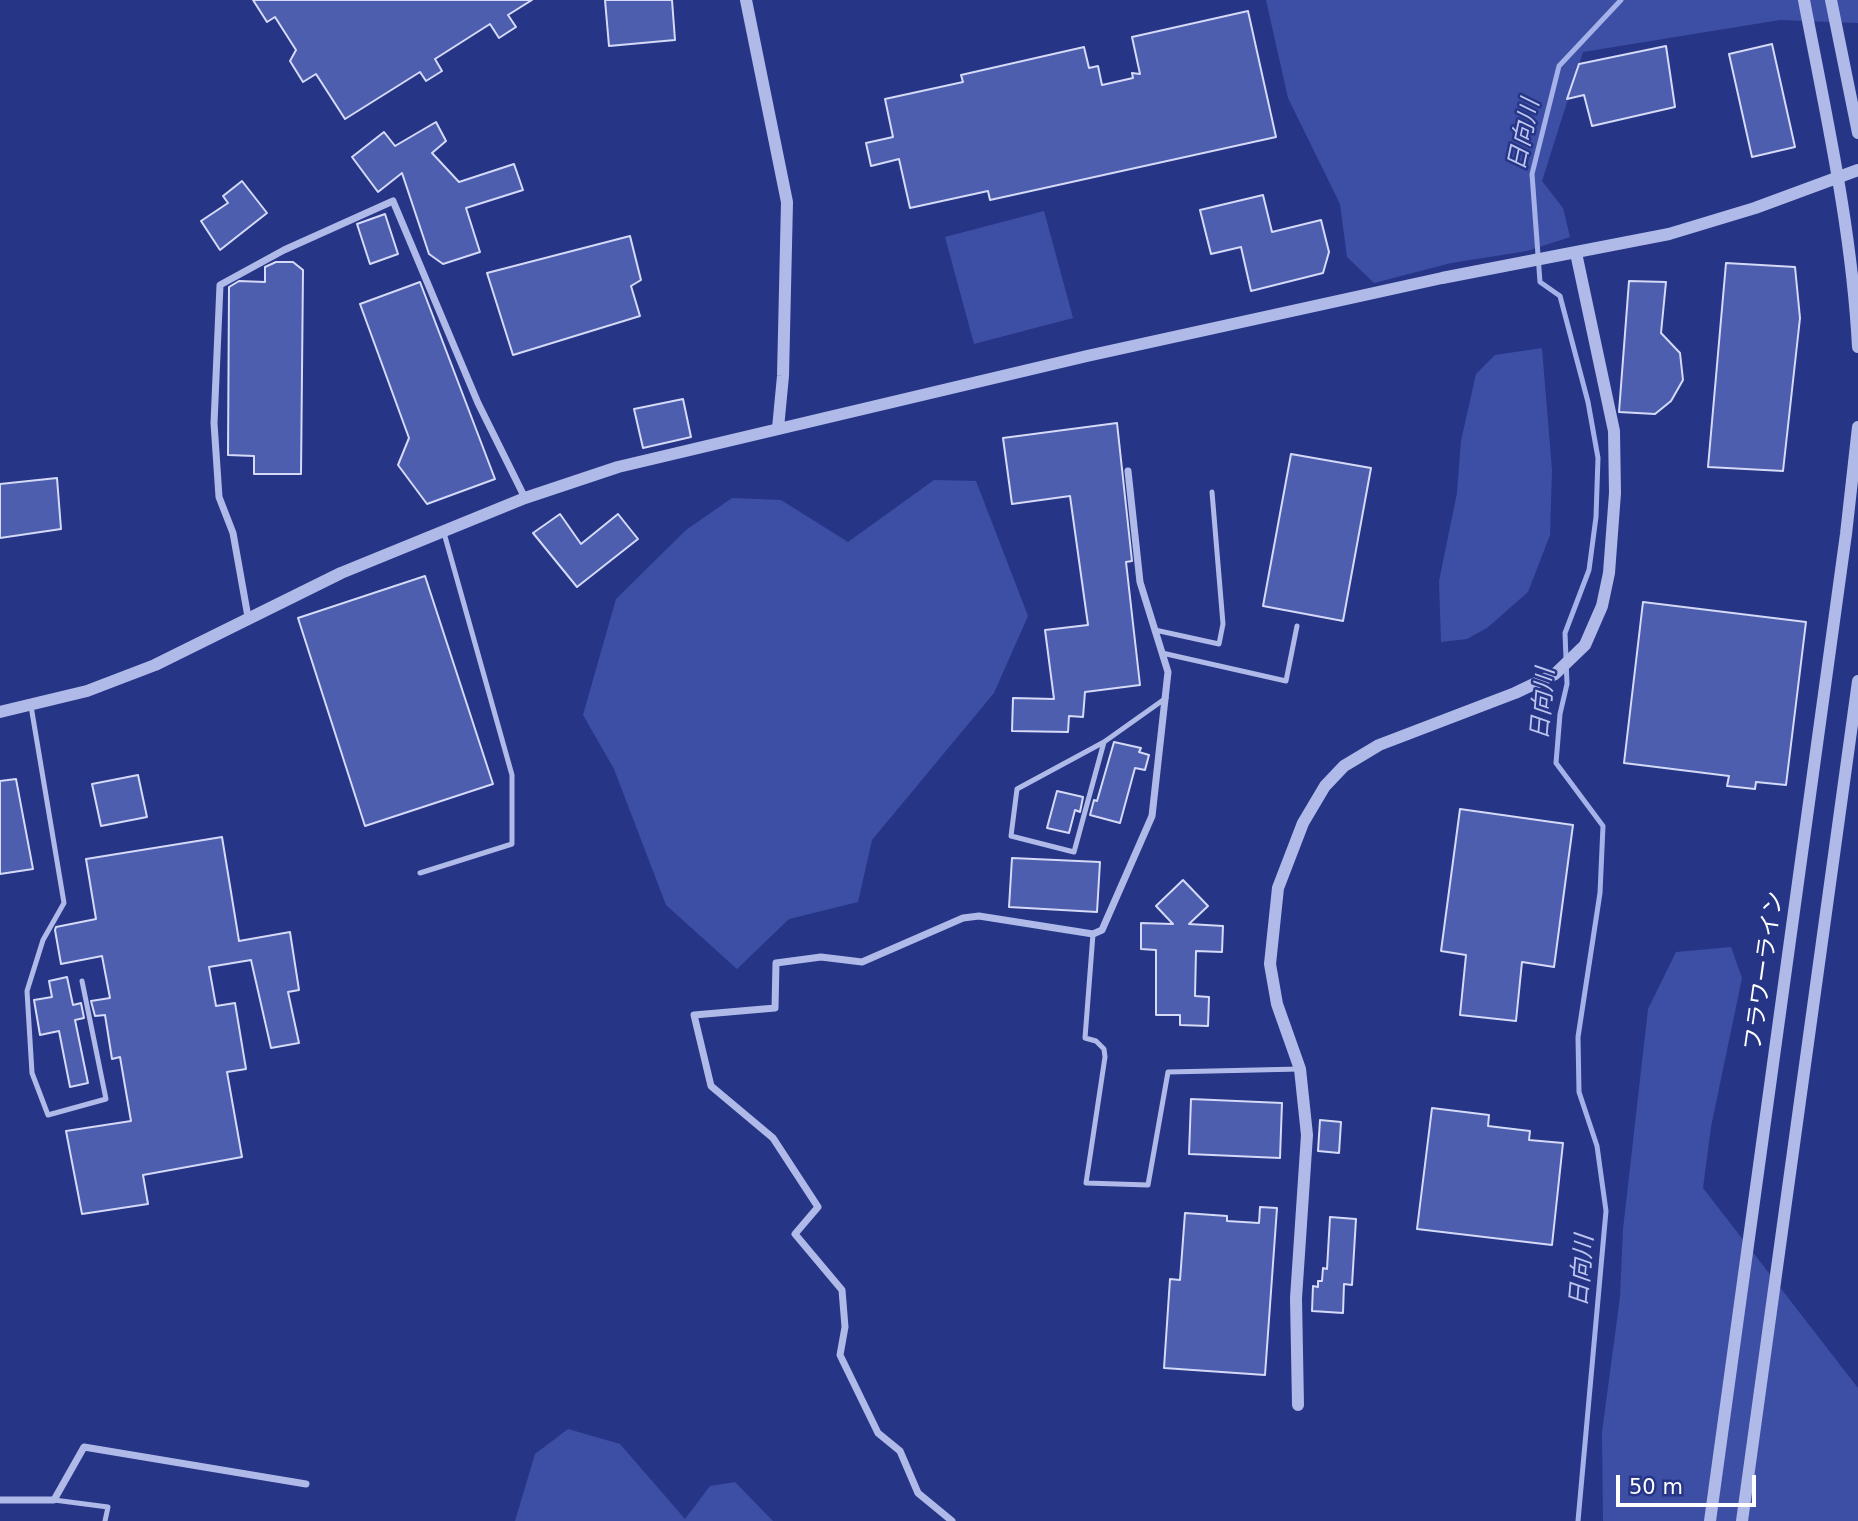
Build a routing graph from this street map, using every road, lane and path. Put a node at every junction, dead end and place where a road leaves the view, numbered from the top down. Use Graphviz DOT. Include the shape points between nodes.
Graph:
graph roads {
  1 [pos="746,0"];
  2 [pos="1804,0"];
  3 [pos="1831,0"];
  4 [pos="1858,133"];
  5 [pos="1858,170"];
  6 [pos="1838,179"];
  7 [pos="1576,253"];
  8 [pos="1858,347"];
  9 [pos="1858,427"];
  10 [pos="778,428"];
  11 [pos="1128,471"];
  12 [pos="1212,492"];
  13 [pos="525,498"];
  14 [pos="443,530"];
  15 [pos="248,617"];
  16 [pos="1297,626"];
  17 [pos="1155,630"];
  18 [pos="1163,653"];
  19 [pos="1858,681"];
  20 [pos="1166,698"];
  21 [pos="31,706"];
  22 [pos="0,712"];
  23 [pos="1104,741"];
  24 [pos="420,873"];
  25 [pos="1093,934"];
  26 [pos="82,981"];
  27 [pos="1300,1069"];
  28 [pos="1298,1405"];
  29 [pos="306,1484"];
  30 [pos="0,1500"];
  31 [pos="54,1500"];
  32 [pos="105,1521"];
  33 [pos="952,1521"];
  34 [pos="1710,1521"];
  35 [pos="1742,1521"];
  1 -- 10 [label="street" via="787,202"];
  2 -- 6 [label="street"];
  3 -- 4 [label="street"];
  5 -- 6 [label="street"];
  6 -- 7 [label="street" via="1669,234"];
  6 -- 8 [label="street" via="1856,300"];
  7 -- 10 [label="street" via="1087,356"];
  7 -- 27 [label="street" via="1614,431 1613,520 1602,606 1585,645 1555,674 1379,746 1344,766 1325,786 1303,823 1278,888 1273,921 1270,964 1277,1004"];
  9 -- 34 [label="street, フラワーライン"];
  10 -- 13 [label="street" via="618,467"];
  11 -- 17 [label="street" via="1140,582"];
  12 -- 17 [label="lane" via="1223,624 1219,644"];
  13 -- 14 [label="street"];
  13 -- 15 [label="street" via="478,403 393,201 284,250 220,285 214,423 219,498 233,533"];
  14 -- 15 [label="street"];
  14 -- 24 [label="lane" via="512,775 512,844"];
  15 -- 21 [label="street" via="155,665"];
  16 -- 18 [label="lane" via="1286,681"];
  17 -- 18 [label="street"];
  18 -- 20 [label="street" via="1168,672"];
  19 -- 35 [label="street"];
  20 -- 23 [label="lane"];
  20 -- 25 [label="street" via="1152,817 1102,930"];
  21 -- 22 [label="street"];
  21 -- 26 [label="lane" via="64,903 43,940 27,991 32,1073 48,1115 106,1098"];
  23 -- 23 [label="lane" via="1074,852 1011,836 1017,789"];
  25 -- 27 [label="lane" via="1085,1038 1104,1049 1104,1058 1086,1183 1148,1185 1168,1072"];
  25 -- 33 [label="street" via="979,916 963,918 862,962 821,957 776,963 775,1008 694,1015 711,1086 773,1138 818,1207 795,1234 842,1290 845,1327 840,1355 878,1433 900,1451 918,1493"];
  27 -- 28 [label="street" via="1307,1136 1296,1298"];
  29 -- 31 [label="street" via="84,1447"];
  30 -- 31 [label="street"];
  31 -- 32 [label="lane" via="108,1507"];
}
